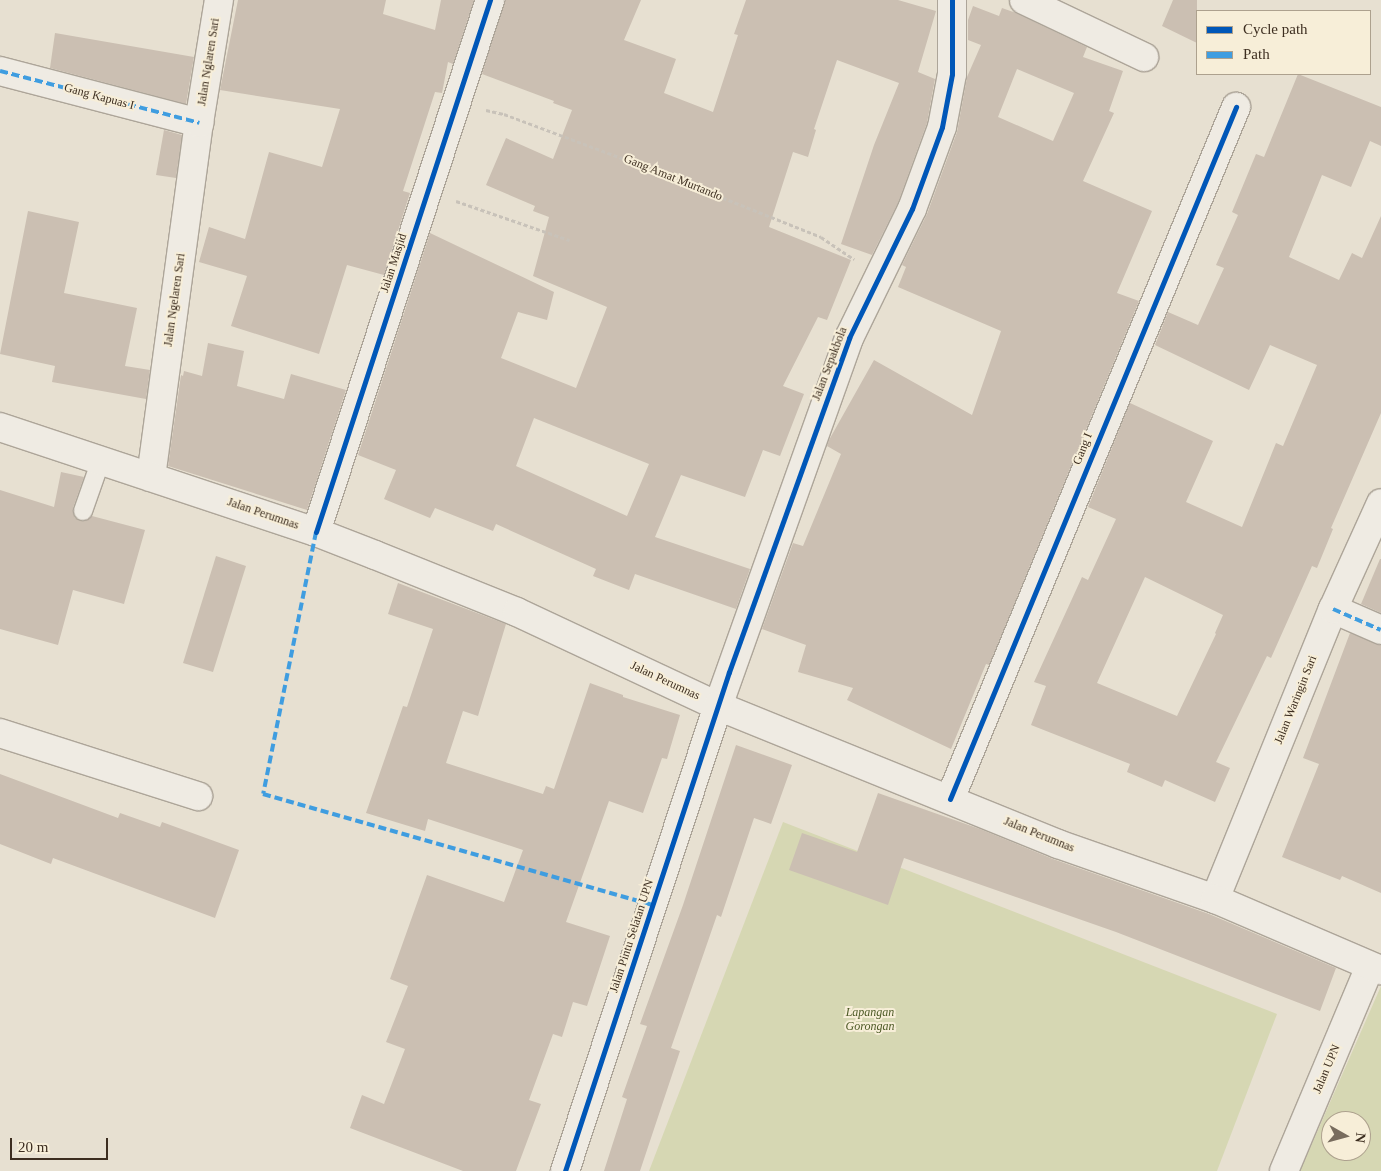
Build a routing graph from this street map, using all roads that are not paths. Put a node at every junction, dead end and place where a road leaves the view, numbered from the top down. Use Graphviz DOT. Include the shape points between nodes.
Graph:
graph roads {
  1 [pos="219,0"];
  2 [pos="490,0"];
  3 [pos="952,0"];
  4 [pos="1024,0"];
  5 [pos="1144,57"];
  6 [pos="0,71"];
  7 [pos="1236,107"];
  8 [pos="199,123"];
  9 [pos="0,427"];
  10 [pos="102,460"];
  11 [pos="151,477"];
  12 [pos="1381,503"];
  13 [pos="83,511"];
  14 [pos="316,532"];
  15 [pos="1333,609"];
  16 [pos="1381,630"];
  17 [pos="718,706"];
  18 [pos="0,732"];
  19 [pos="198,796"];
  20 [pos="950,799"];
  21 [pos="1215,899"];
  22 [pos="1375,968"];
  23 [pos="566,1171"];
  24 [pos="1284,1171"];
  1 -- 8 [label="street, Jalan Nglaren Sari"];
  2 -- 14 [label="street, Jalan Masjid"];
  3 -- 17 [label="street, Jalan Sepakbola" via="952,74 942,127 912,209 849,338"];
  4 -- 5 [label="street"];
  6 -- 8 [label="street, Gang Kapuas I"];
  7 -- 20 [label="street, Gang I"];
  8 -- 11 [label="street, Jalan Ngelaren Sari"];
  9 -- 10 [label="street, Jalan Perumnas"];
  10 -- 11 [label="street, Jalan Perumnas"];
  10 -- 13 [label="lane"];
  11 -- 14 [label="street, Jalan Perumnas"];
  12 -- 15 [label="street, Jalan Waringin Sari"];
  14 -- 17 [label="street, Jalan Perumnas" via="517,612"];
  15 -- 16 [label="street"];
  15 -- 21 [label="street, Jalan Waringin Sari"];
  17 -- 20 [label="street, Jalan Perumnas"];
  17 -- 23 [label="street, Jalan Pintu Selatan UPN"];
  18 -- 19 [label="street"];
  20 -- 21 [label="street, Jalan Perumnas" via="1058,844"];
  21 -- 22 [label="street, Jalan Perumnas"];
  22 -- 24 [label="street, Jalan UPN"];
}
